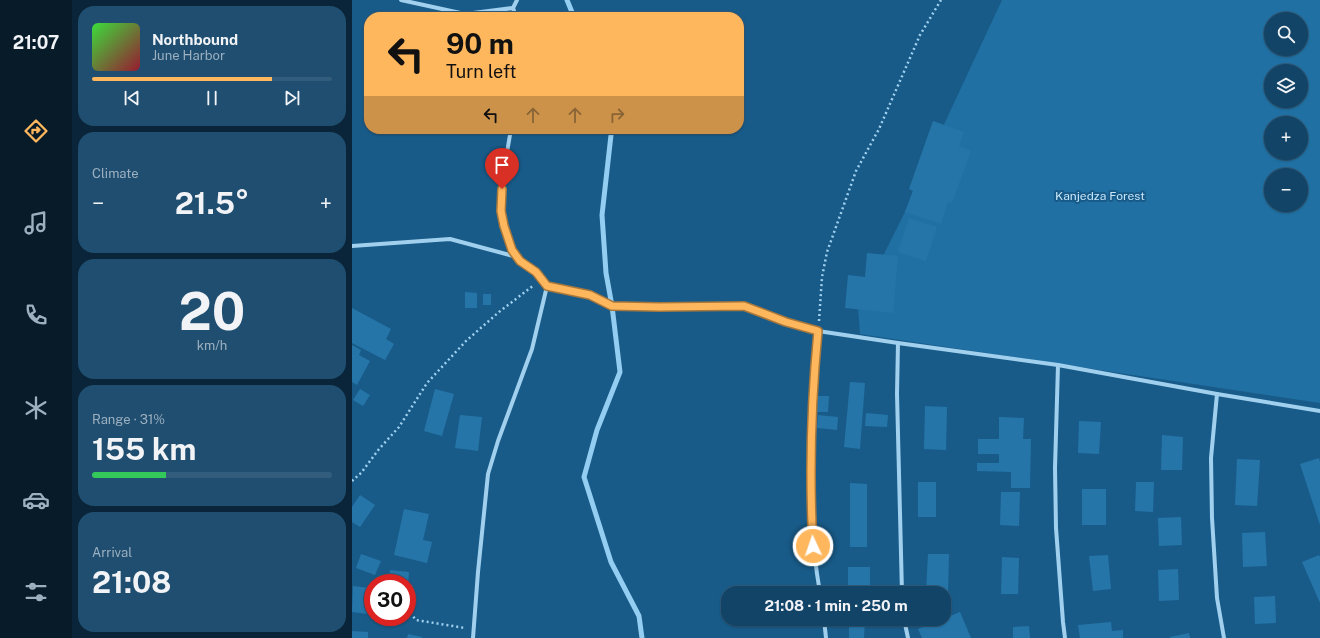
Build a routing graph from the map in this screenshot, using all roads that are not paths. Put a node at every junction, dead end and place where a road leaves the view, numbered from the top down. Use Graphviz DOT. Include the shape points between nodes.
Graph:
graph roads {
  1 [pos="401,0"];
  2 [pos="516,0"];
  3 [pos="513,8"];
  4 [pos="456,12"];
  5 [pos="481,12"];
  6 [pos="514,12"];
  7 [pos="510,134"];
  8 [pos="352,246"];
  9 [pos="517,257"];
  10 [pos="547,286"];
  11 [pos="818,331"];
  12 [pos="898,344"];
  13 [pos="1058,365"];
  14 [pos="1217,394"];
  15 [pos="1320,411"];
  16 [pos="819,586"];
  17 [pos="902,586"];
  18 [pos="825,626"];
  19 [pos="905,626"];
  20 [pos="473,638"];
  21 [pos="826,638"];
  22 [pos="908,638"];
  23 [pos="1065,638"];
  24 [pos="1224,638"];
  1 -- 4 [label="street"];
  2 -- 3 [label="street"];
  3 -- 5 [label="street"];
  3 -- 6 [label="street"];
  7 -- 9 [label="street" via="500,206 506,232"];
  8 -- 9 [label="street" via="450,239"];
  9 -- 10 [label="street" via="534,270"];
  10 -- 11 [label="street" via="590,295 612,306 744,306"];
  10 -- 20 [label="street" via="532,349 488,474"];
  11 -- 12 [label="street"];
  11 -- 16 [label="street" via="812,398 811,493 814,559"];
  12 -- 13 [label="street"];
  12 -- 17 [label="street"];
  13 -- 14 [label="street"];
  13 -- 23 [label="street" via="1056,528"];
  14 -- 15 [label="street"];
  14 -- 24 [label="street" via="1211,458 1212,518 1217,598"];
  18 -- 21 [label="street"];
  19 -- 22 [label="street"];
}
